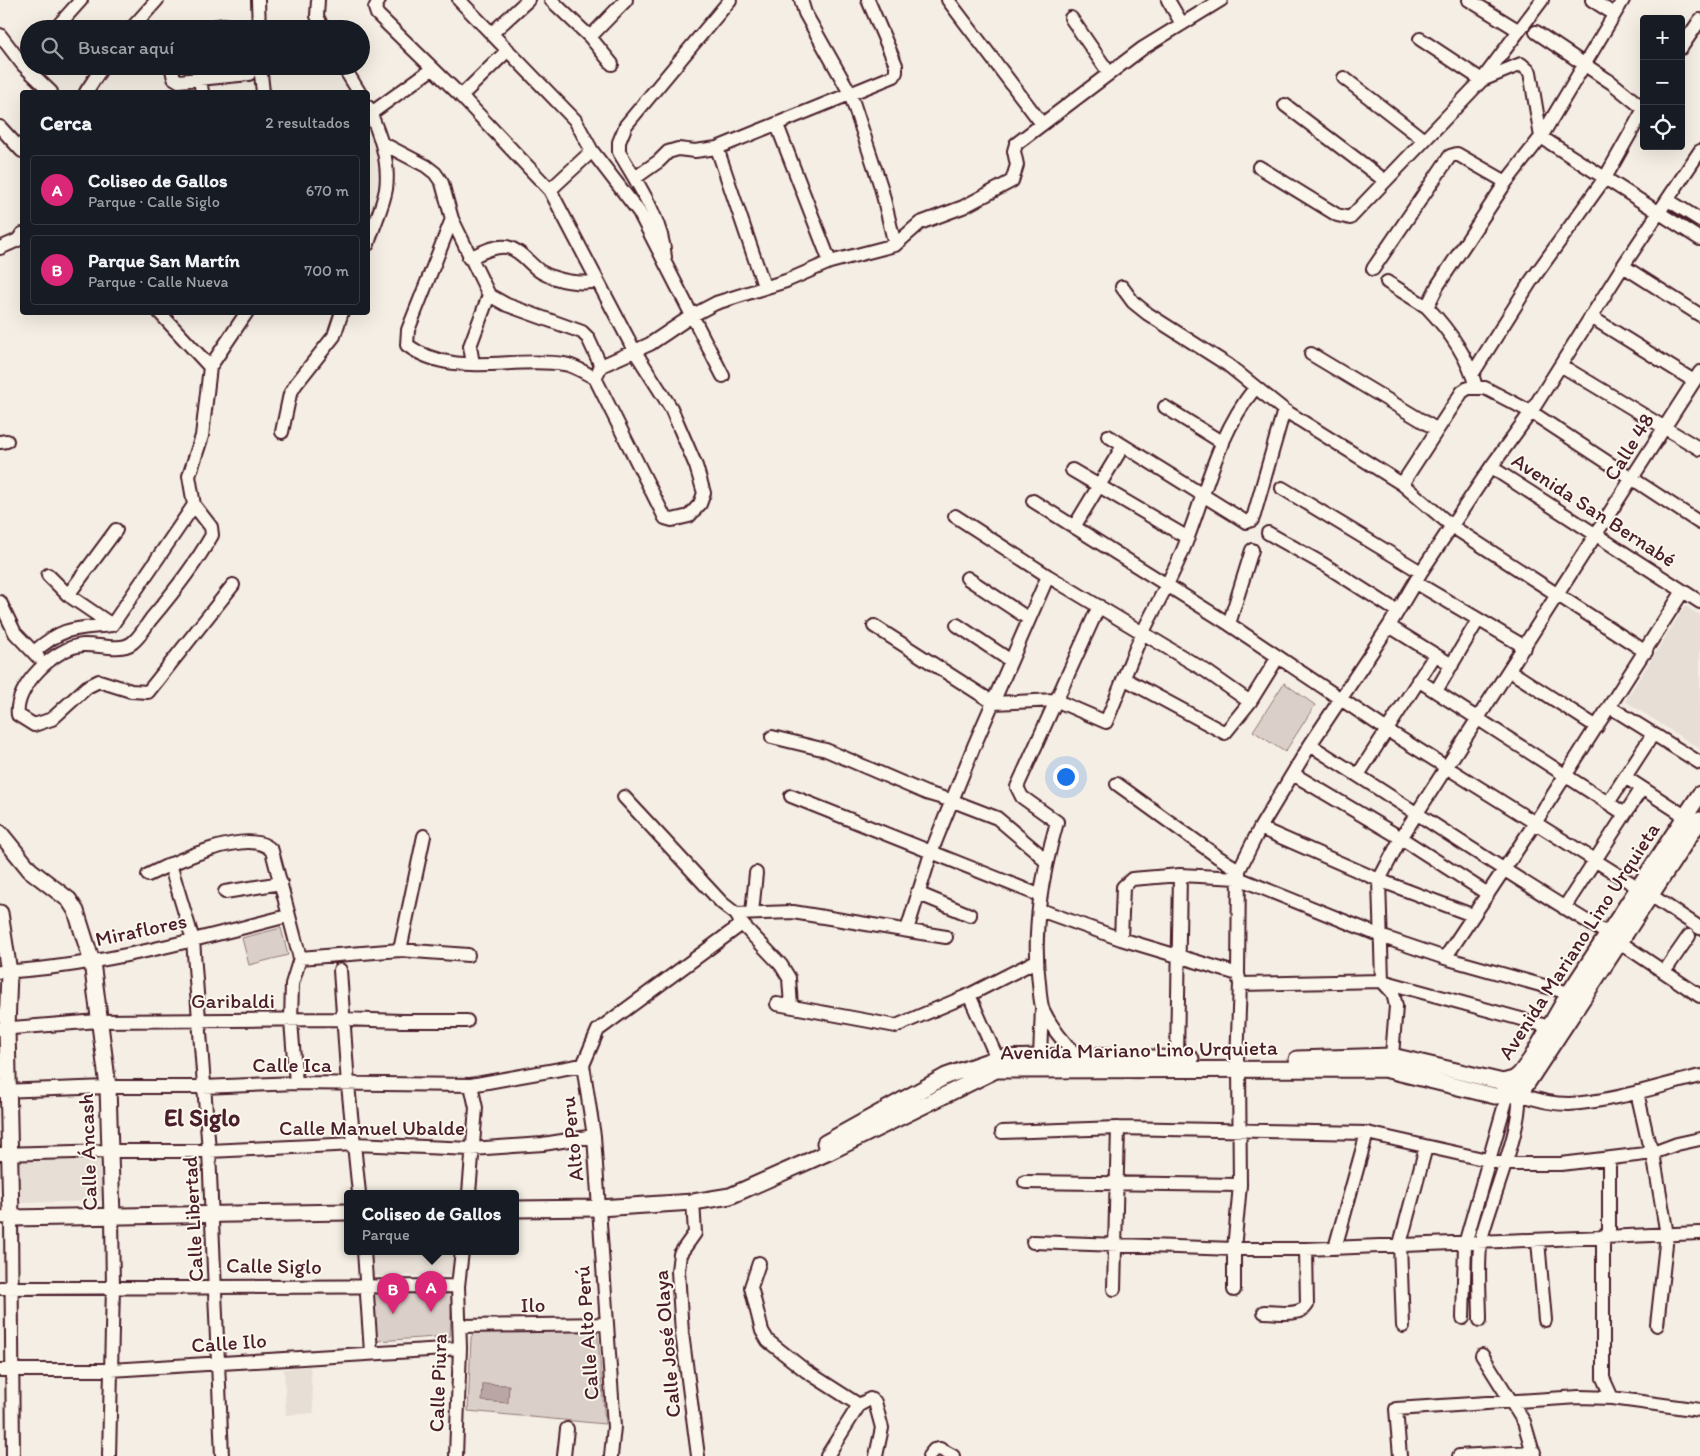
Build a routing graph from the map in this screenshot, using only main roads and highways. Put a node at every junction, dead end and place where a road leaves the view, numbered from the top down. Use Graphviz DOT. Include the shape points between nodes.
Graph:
graph roads {
  1 [pos="1700,794"];
  2 [pos="1696,822"];
  3 [pos="0,833"];
  4 [pos="1645,892"];
  5 [pos="0,914"];
  6 [pos="4,972"];
  7 [pos="3,1029"];
  8 [pos="1238,1064"];
  9 [pos="4,1091"];
  10 [pos="5,1154"];
  11 [pos="764,1180"];
  12 [pos="519,1209"];
  13 [pos="344,1212"];
  14 [pos="112,1217"];
  15 [pos="6,1218"];
  1 -- 2 [label="main road, Avenida Mariano Lino Urquieta"];
  2 -- 4 [label="main road, Avenida Mariano Lino Urquieta"];
  3 -- 14 [label="main road, Calle Áncash" via="30,870 69,900 76,911 92,962 108,1087"];
  4 -- 8 [label="main road, Avenida Mariano Lino Urquieta" via="1608,934 1531,1059 1520,1074 1508,1080 1392,1056"];
  4 -- 8 [label="main road, Avenida Mariano Lino Urquieta" via="1621,943 1514,1096 1494,1096 1384,1069"];
  5 -- 6 [label="main road"];
  6 -- 7 [label="main road"];
  7 -- 9 [label="main road"];
  8 -- 11 [label="main road, Avenida Mariano Lino Urquieta" via="996,1070"];
  8 -- 11 [label="main road, Avenida Mariano Lino Urquieta" via="1177,1058 997,1058 946,1076"];
  9 -- 10 [label="main road"];
  10 -- 15 [label="main road"];
  11 -- 12 [label="main road" via="730,1196 693,1202"];
  13 -- 14 [label="main road"];
  14 -- 15 [label="main road"];
}
